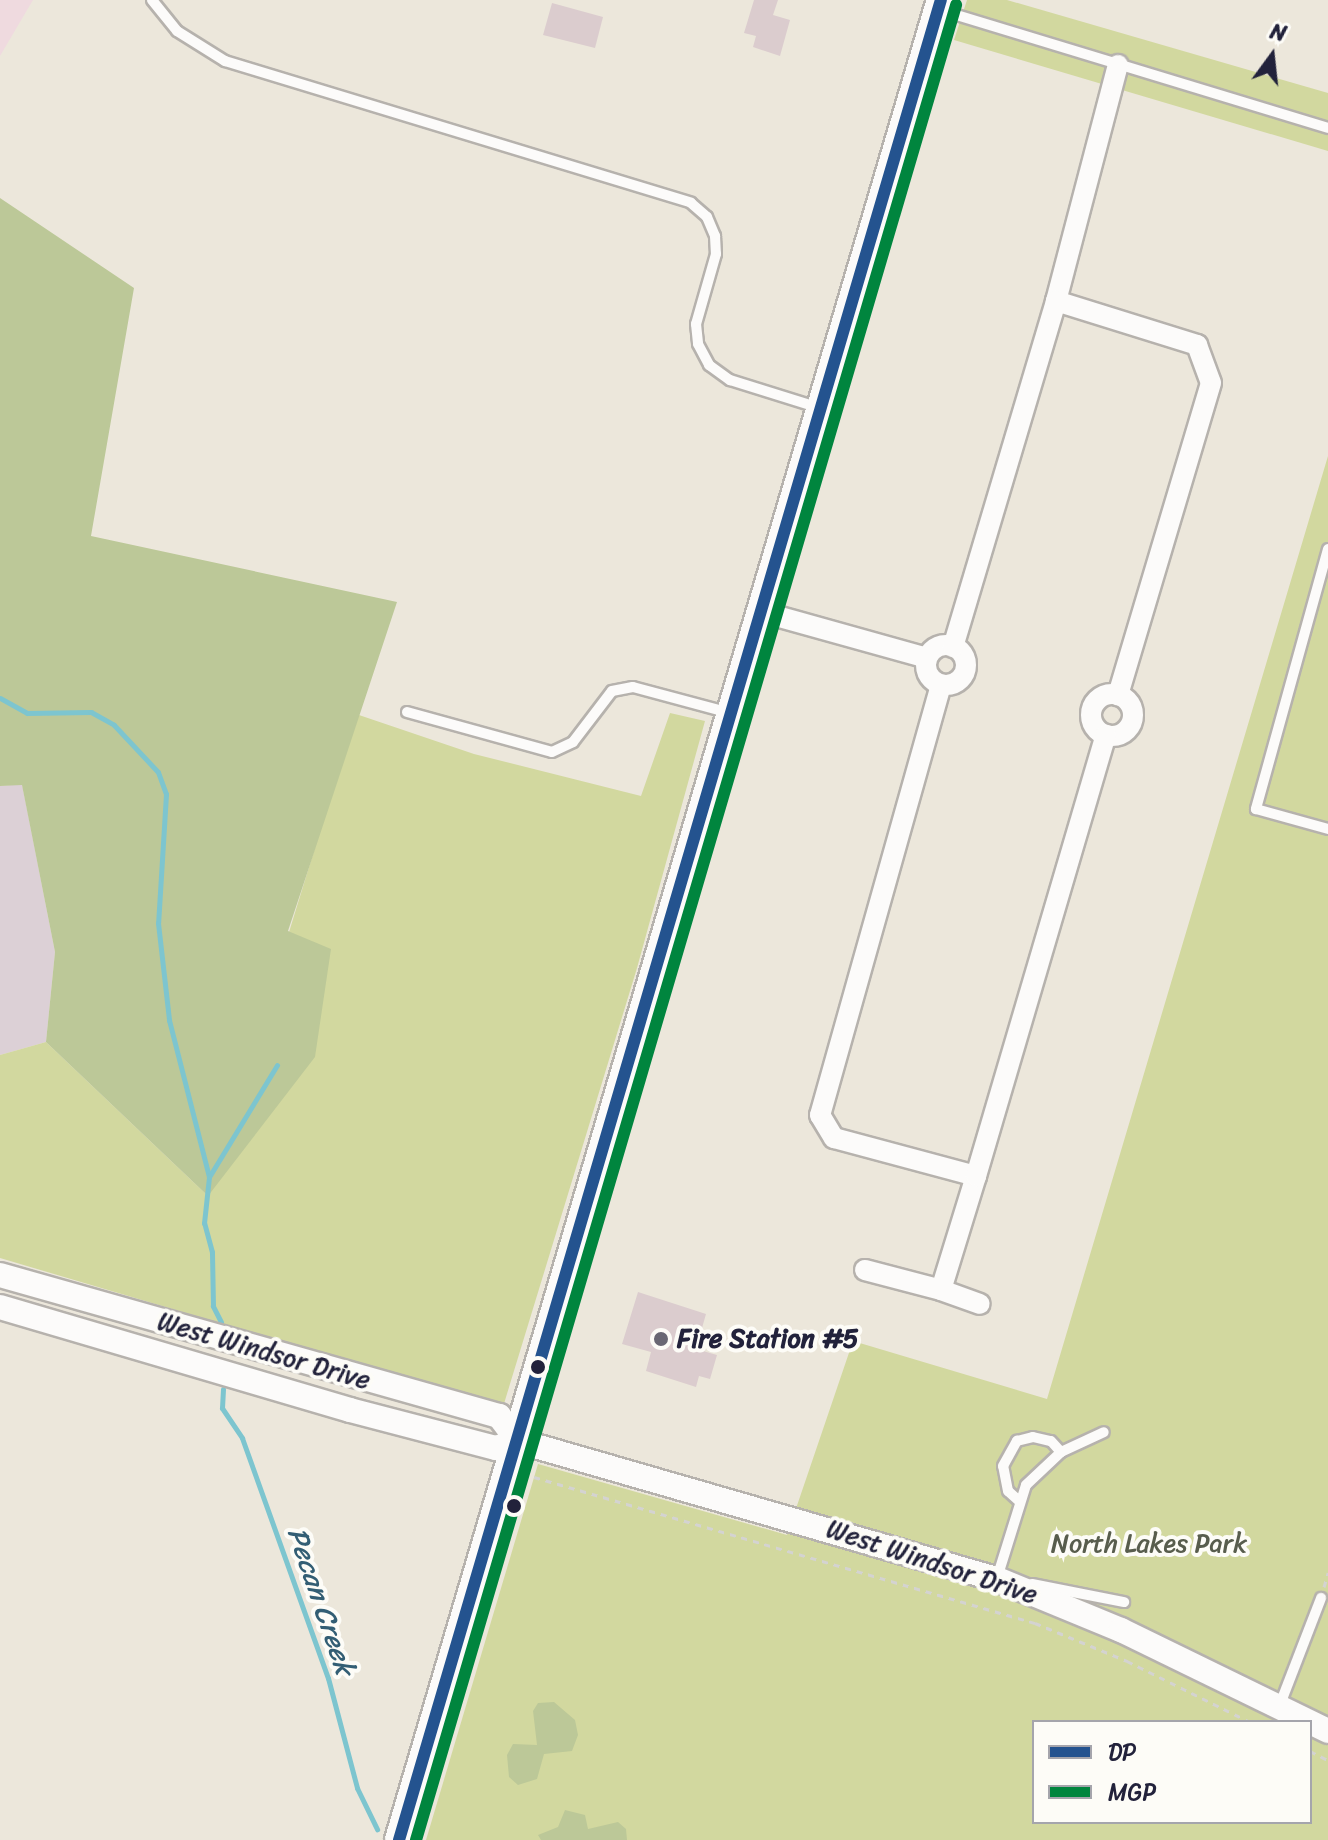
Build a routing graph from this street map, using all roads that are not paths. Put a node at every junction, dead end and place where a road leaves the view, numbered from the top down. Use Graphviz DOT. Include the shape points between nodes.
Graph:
graph roads {
  1 [pos="152,0"];
  2 [pos="940,5"];
  3 [pos="1118,65"];
  4 [pos="1328,128"];
  5 [pos="1056,301"];
  6 [pos="822,409"];
  7 [pos="1328,549"];
  8 [pos="762,612"];
  9 [pos="953,647"];
  10 [pos="927,658"];
  11 [pos="941,685"];
  12 [pos="1118,695"];
  13 [pos="407,712"];
  14 [pos="732,713"];
  15 [pos="1106,735"];
  16 [pos="1328,829"];
  17 [pos="976,1176"];
  18 [pos="865,1270"];
  19 [pos="0,1275"];
  20 [pos="941,1290"];
  21 [pos="980,1304"];
  22 [pos="0,1307"];
  23 [pos="1104,1432"];
  24 [pos="518,1441"];
  25 [pos="1061,1452"];
  26 [pos="1018,1500"];
  27 [pos="997,1579"];
  28 [pos="1321,1598"];
  29 [pos="1124,1602"];
  30 [pos="1279,1707"];
  31 [pos="1306,1720"];
  32 [pos="399,1840"];
  1 -- 6 [label="lane" via="177,31 225,61 691,203 707,217 715,236 716,254 696,324 698,344 709,365 730,380"];
  2 -- 3 [label="lane"];
  2 -- 6 [label="main road"];
  3 -- 4 [label="lane"];
  3 -- 5 [label="street"];
  5 -- 9 [label="street"];
  5 -- 12 [label="street" via="1197,345 1211,383"];
  6 -- 8 [label="main road"];
  7 -- 16 [label="lane" via="1256,809"];
  8 -- 10 [label="street"];
  8 -- 14 [label="main road"];
  9 -- 10 [label="street" via="935,648"];
  9 -- 11 [label="street" via="963,655 964,674"];
  10 -- 11 [label="street" via="929,677"];
  11 -- 17 [label="street" via="820,1115 834,1138"];
  12 -- 15 [label="street" via="1132,710 1131,724 1121,734"];
  12 -- 15 [label="street" via="1099,698 1092,709 1095,728"];
  13 -- 14 [label="lane" via="552,752 573,742 612,691 633,687"];
  14 -- 24 [label="main road"];
  15 -- 17 [label="street"];
  17 -- 20 [label="street"];
  18 -- 20 [label="street"];
  19 -- 24 [label="street, West Windsor Drive" via="499,1416"];
  20 -- 21 [label="street"];
  22 -- 24 [label="street, West Windsor Drive" via="496,1448"];
  23 -- 25 [label="lane"];
  24 -- 27 [label="street, West Windsor Drive"];
  24 -- 32 [label="main road"];
  25 -- 26 [label="lane" via="1034,1474"];
  25 -- 26 [label="lane" via="1051,1441 1017,1441 1003,1466 1008,1491"];
  26 -- 27 [label="lane"];
  27 -- 29 [label="lane"];
  27 -- 30 [label="street, West Windsor Drive" via="1121,1630"];
  28 -- 30 [label="lane"];
  30 -- 31 [label="street, West Windsor Drive"];
}
